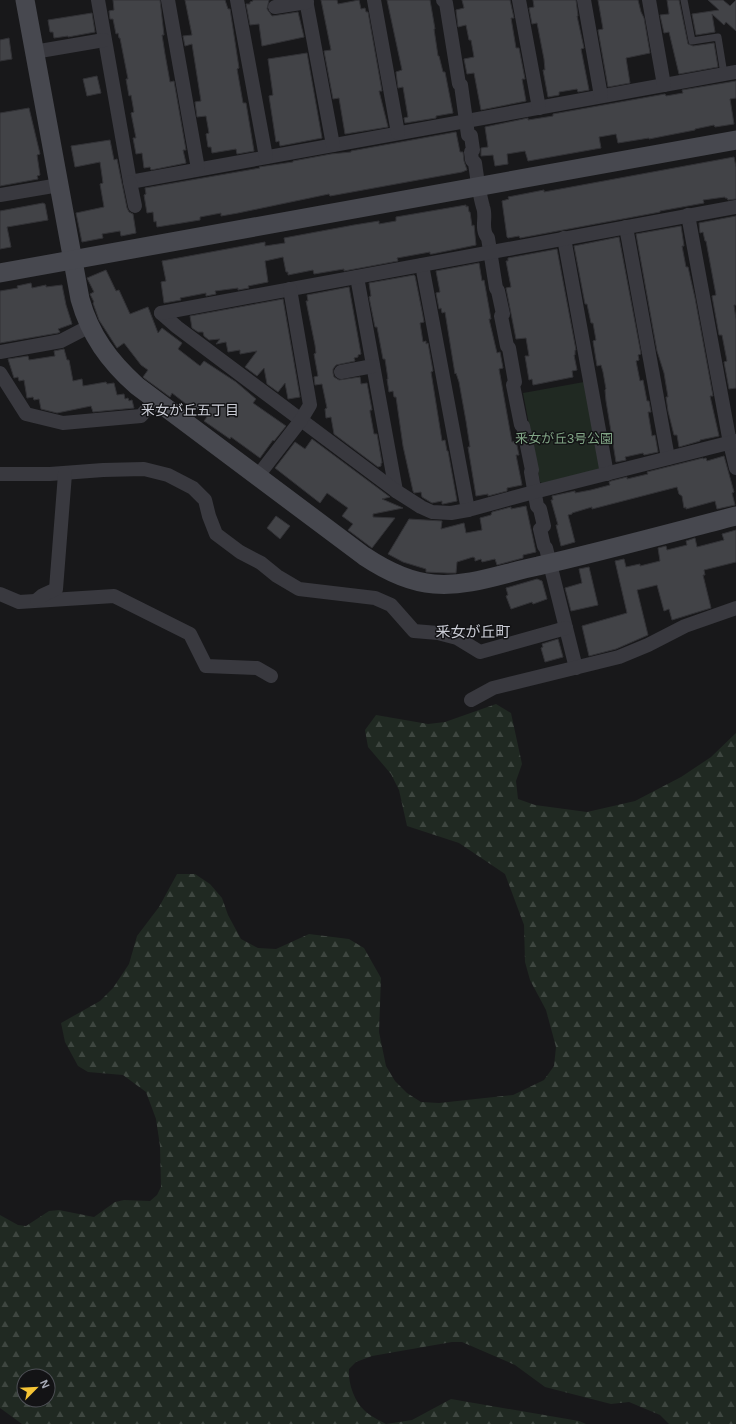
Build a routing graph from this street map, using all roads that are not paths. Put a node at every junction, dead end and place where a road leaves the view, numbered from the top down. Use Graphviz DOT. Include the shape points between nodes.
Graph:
graph roads {
  1 [pos="25,0"];
  2 [pos="98,0"];
  3 [pos="168,0"];
  4 [pos="237,0"];
  5 [pos="374,0"];
  6 [pos="443,0"];
  7 [pos="519,0"];
  8 [pos="584,0"];
  9 [pos="649,0"];
  10 [pos="684,0"];
  11 [pos="306,1"];
  12 [pos="275,7"];
  13 [pos="104,40"];
  14 [pos="34,52"];
  15 [pos="730,73"];
  16 [pos="664,85"];
  17 [pos="601,96"];
  18 [pos="539,108"];
  19 [pos="466,120"];
  20 [pos="398,133"];
  21 [pos="736,140"];
  22 [pos="333,145"];
  23 [pos="266,157"];
  24 [pos="198,169"];
  25 [pos="130,182"];
  26 [pos="59,184"];
  27 [pos="478,186"];
  28 [pos="0,195"];
  29 [pos="135,206"];
  30 [pos="736,207"];
  31 [pos="688,215"];
  32 [pos="626,227"];
  33 [pos="564,238"];
  34 [pos="490,251"];
  35 [pos="72,261"];
  36 [pos="422,265"];
  37 [pos="0,273"];
  38 [pos="357,277"];
  39 [pos="290,289"];
  40 [pos="90,326"];
  41 [pos="0,352"];
  42 [pos="373,366"];
  43 [pos="341,372"];
  44 [pos="0,373"];
  45 [pos="155,400"];
  46 [pos="301,420"];
  47 [pos="733,442"];
  48 [pos="668,458"];
  49 [pos="736,468"];
  50 [pos="0,474"];
  51 [pos="65,474"];
  52 [pos="607,474"];
  53 [pos="257,477"];
  54 [pos="396,491"];
  55 [pos="534,492"];
  56 [pos="468,510"];
  57 [pos="736,516"];
  58 [pos="550,563"];
  59 [pos="0,594"];
  60 [pos="36,602"];
  61 [pos="733,613"];
  62 [pos="566,628"];
  63 [pos="576,668"];
  64 [pos="270,676"];
  65 [pos="471,700"];
  1 -- 14 [label="street"];
  2 -- 13 [label="street"];
  3 -- 24 [label="street"];
  4 -- 23 [label="street"];
  5 -- 20 [label="street"];
  6 -- 19 [label="street" via="446,3"];
  7 -- 18 [label="street"];
  8 -- 17 [label="street"];
  9 -- 16 [label="street"];
  10 -- 15 [label="lane" via="692,41 718,37"];
  11 -- 12 [label="street"];
  11 -- 22 [label="street"];
  13 -- 14 [label="street"];
  13 -- 25 [label="street"];
  14 -- 26 [label="street"];
  15 -- 16 [label="street"];
  16 -- 17 [label="street"];
  17 -- 18 [label="street"];
  18 -- 19 [label="street"];
  19 -- 20 [label="street"];
  19 -- 27 [label="street" via="468,135 471,136 472,160"];
  20 -- 22 [label="street"];
  21 -- 27 [label="street"];
  22 -- 23 [label="street"];
  23 -- 24 [label="street"];
  24 -- 25 [label="street"];
  25 -- 29 [label="street"];
  26 -- 28 [label="street"];
  26 -- 35 [label="street"];
  27 -- 34 [label="street"];
  27 -- 35 [label="street"];
  30 -- 31 [label="street"];
  31 -- 32 [label="street"];
  31 -- 47 [label="street"];
  32 -- 33 [label="street"];
  32 -- 48 [label="street"];
  33 -- 34 [label="street"];
  33 -- 52 [label="street"];
  34 -- 36 [label="street"];
  34 -- 55 [label="street"];
  35 -- 37 [label="street"];
  35 -- 40 [label="street" via="80,299"];
  36 -- 38 [label="street"];
  36 -- 56 [label="street"];
  38 -- 39 [label="street"];
  38 -- 42 [label="street"];
  39 -- 46 [label="street" via="310,405"];
  39 -- 46 [label="street" via="161,313 177,328"];
  40 -- 41 [label="street" via="61,341"];
  40 -- 45 [label="street" via="103,351 119,370"];
  42 -- 43 [label="street"];
  42 -- 54 [label="street"];
  44 -- 45 [label="street" via="26,414 63,424 141,416"];
  45 -- 53 [label="street"];
  46 -- 53 [label="street"];
  46 -- 54 [label="street"];
  47 -- 48 [label="street"];
  47 -- 49 [label="street"];
  48 -- 52 [label="street"];
  50 -- 51 [label="street"];
  51 -- 60 [label="street" via="56,589 43,595"];
  51 -- 62 [label="street" via="144,469 168,475 193,488 205,500 216,534 299,589 375,598 391,605 414,631 457,638 480,652"];
  52 -- 55 [label="street"];
  53 -- 58 [label="street" via="377,565 412,580 433,584 460,584"];
  54 -- 56 [label="street" via="432,512 451,513"];
  55 -- 56 [label="street"];
  55 -- 58 [label="street" via="544,526 540,529 541,535"];
  57 -- 58 [label="street"];
  58 -- 62 [label="street"];
  59 -- 60 [label="street" via="19,602"];
  60 -- 64 [label="street" via="114,596 190,634 206,666 257,668"];
  61 -- 63 [label="street" via="685,626 620,657"];
  62 -- 63 [label="street"];
  63 -- 65 [label="street" via="493,688"];
}
